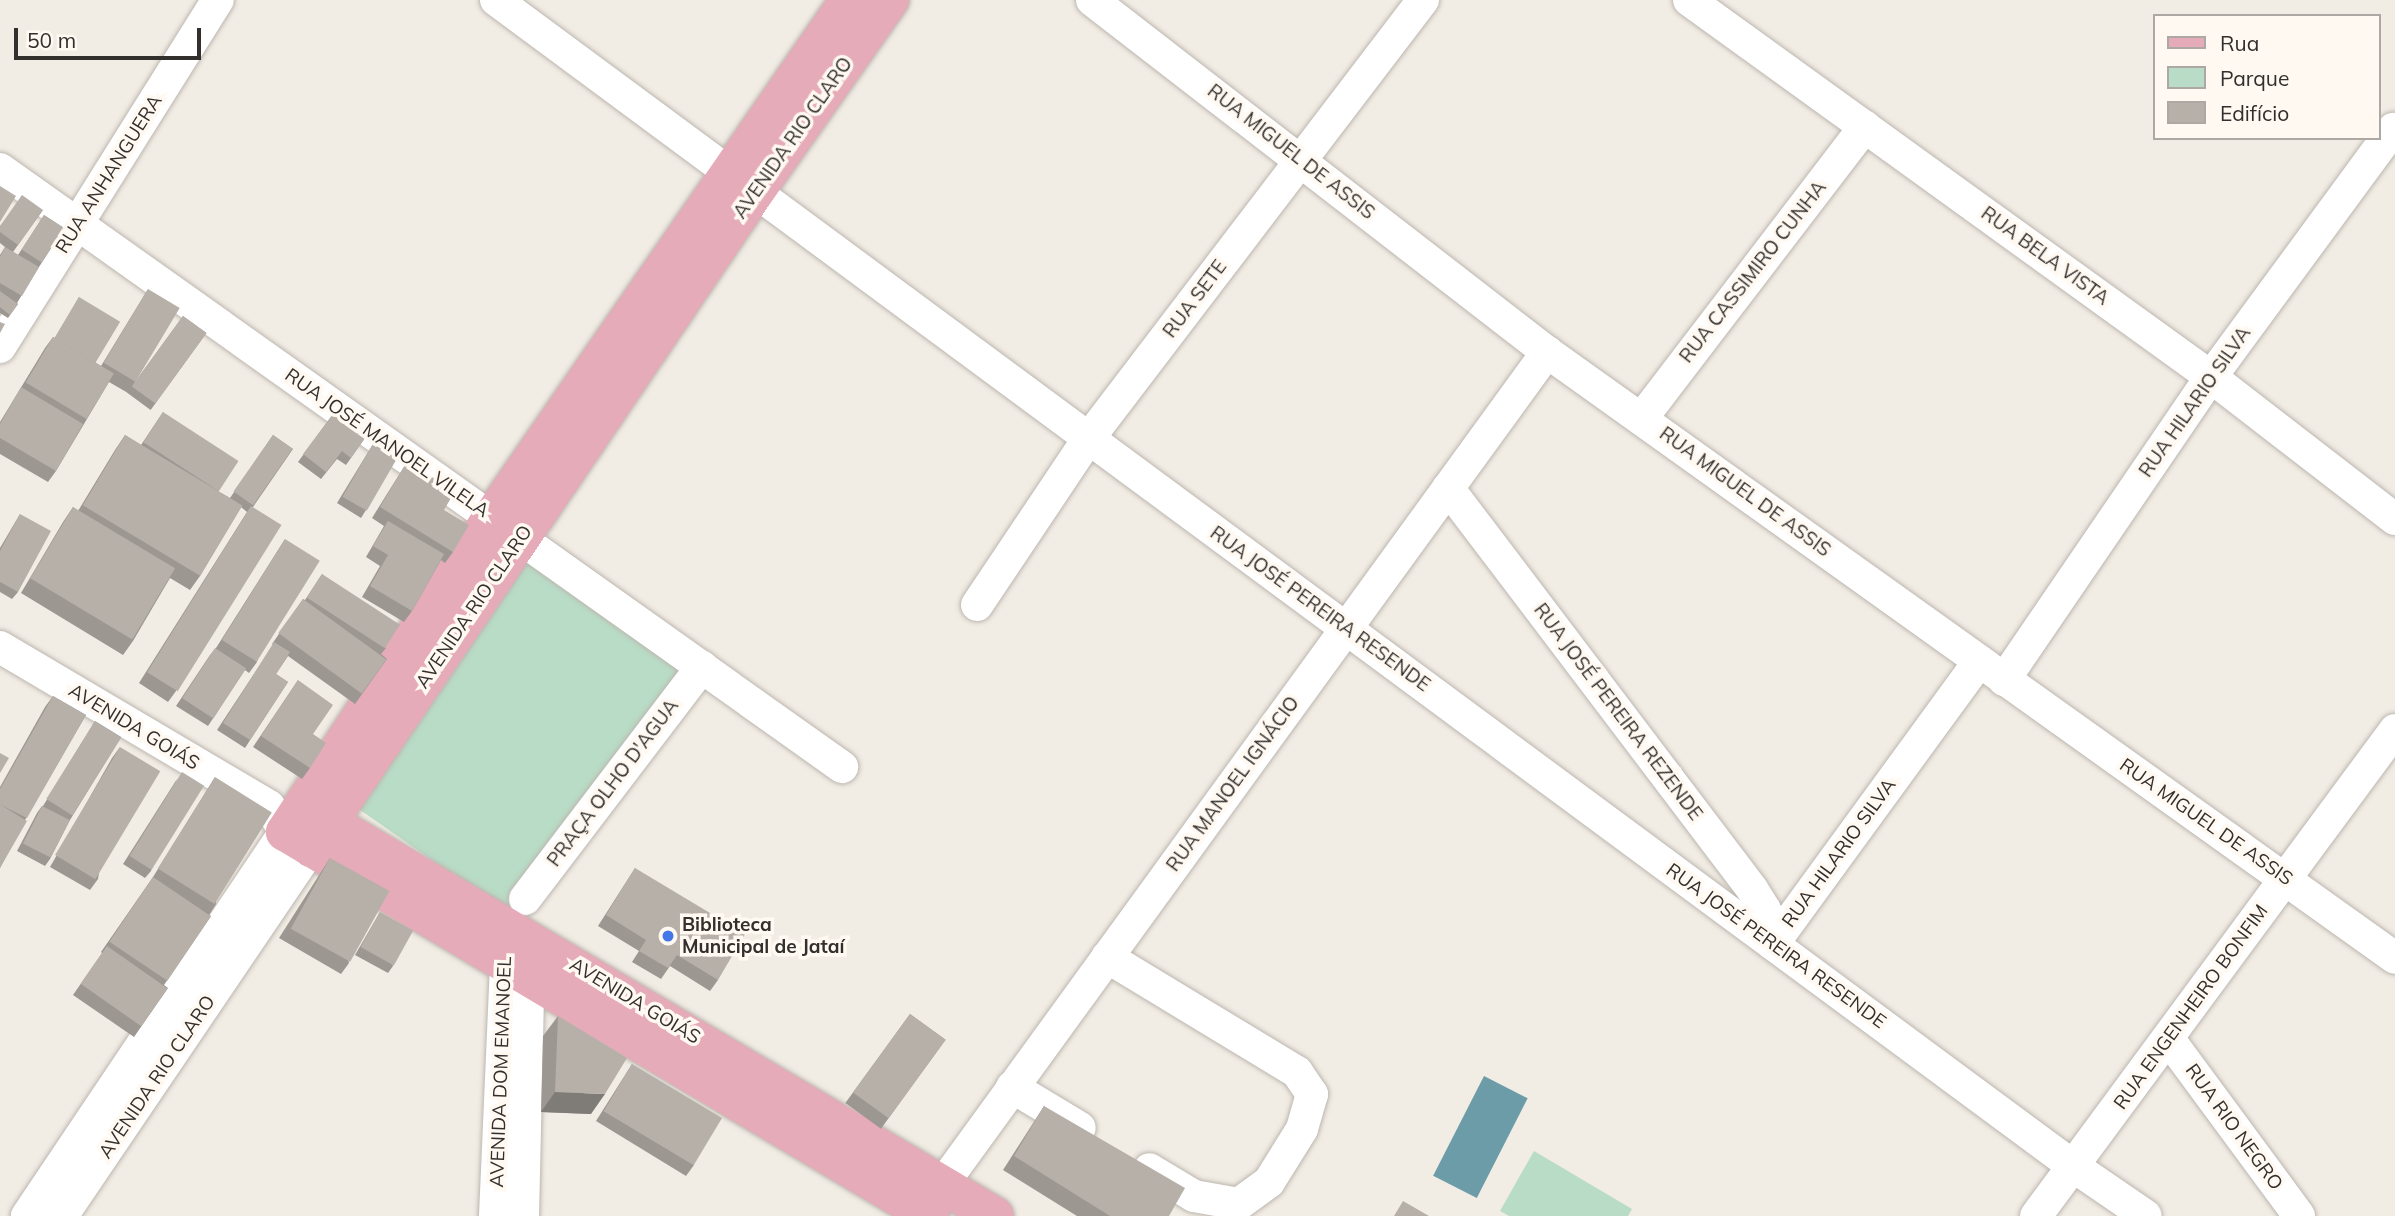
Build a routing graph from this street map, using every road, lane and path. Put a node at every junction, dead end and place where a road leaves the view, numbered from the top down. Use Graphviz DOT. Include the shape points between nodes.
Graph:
graph roads {
  1 [pos="219,0"];
  2 [pos="496,0"];
  3 [pos="849,0"];
  4 [pos="890,0"];
  5 [pos="1423,0"];
  6 [pos="1689,0"];
  7 [pos="1101,3"];
  8 [pos="827,61"];
  9 [pos="1865,126"];
  10 [pos="2393,128"];
  11 [pos="1300,159"];
  12 [pos="0,169"];
  13 [pos="741,182"];
  14 [pos="77,224"];
  15 [pos="0,347"];
  16 [pos="1547,352"];
  17 [pos="2211,377"];
  18 [pos="1642,418"];
  19 [pos="1089,438"];
  20 [pos="1448,488"];
  21 [pos="2395,519"];
  22 [pos="507,527"];
  23 [pos="977,605"];
  24 [pos="1346,629"];
  25 [pos="0,647"];
  26 [pos="1979,661"];
  27 [pos="702,667"];
  28 [pos="2004,680"];
  29 [pos="2395,730"];
  30 [pos="842,767"];
  31 [pos="299,823"];
  32 [pos="2286,878"];
  33 [pos="519,941"];
  34 [pos="1773,944"];
  35 [pos="1107,957"];
  36 [pos="2395,958"];
  37 [pos="2168,1038"];
  38 [pos="1012,1087"];
  39 [pos="2073,1166"];
  40 [pos="63,1198"];
  41 [pos="928,1207"];
  42 [pos="27,1216"];
  43 [pos="495,1216"];
  44 [pos="523,1216"];
  45 [pos="995,1216"];
  46 [pos="2036,1216"];
  47 [pos="2146,1216"];
  48 [pos="2299,1216"];
  1 -- 14 [label="street, RUA ANHANGUERA"];
  2 -- 13 [label="street, RUA JOSÉ PEREIRA RESENDE"];
  3 -- 8 [label="main road, AVENIDA RIO CLARO"];
  4 -- 8 [label="main road, AVENIDA RIO CLARO"];
  5 -- 11 [label="street, RUA SETE"];
  6 -- 9 [label="street, RUA BELA VISTA"];
  7 -- 11 [label="street, RUA MIGUEL DE ASSIS"];
  8 -- 13 [label="main road, AVENIDA RIO CLARO"];
  9 -- 17 [label="street, RUA BELA VISTA"];
  9 -- 18 [label="street, RUA CASSIMIRO CUNHA"];
  10 -- 17 [label="street, RUA HILARIO SILVA"];
  11 -- 16 [label="street, RUA MIGUEL DE ASSIS"];
  11 -- 19 [label="street, RUA SETE"];
  12 -- 14 [label="street, RUA JOSÉ MANOEL VILELA"];
  13 -- 19 [label="street, RUA JOSÉ PEREIRA RESENDE"];
  13 -- 22 [label="main road, AVENIDA RIO CLARO"];
  14 -- 15 [label="street, RUA ANHANGUERA"];
  14 -- 22 [label="street, RUA JOSÉ MANOEL VILELA"];
  16 -- 18 [label="street, RUA MIGUEL DE ASSIS"];
  16 -- 20 [label="street, RUA MANOEL IGNÁCIO"];
  17 -- 21 [label="street, RUA BELA VISTA"];
  17 -- 28 [label="street, RUA HILARIO SILVA"];
  18 -- 26 [label="street, RUA MIGUEL DE ASSIS"];
  19 -- 23 [label="street, RUA SETE"];
  19 -- 24 [label="street, RUA JOSÉ PEREIRA RESENDE"];
  20 -- 24 [label="street, RUA MANOEL IGNÁCIO"];
  20 -- 34 [label="street, RUA JOSÉ PEREIRA REZENDE" via="1752,889 1765,910"];
  22 -- 27 [label="street, RUA JOSÉ MANOEL VILELA"];
  22 -- 31 [label="main road, AVENIDA RIO CLARO"];
  24 -- 34 [label="street, RUA JOSÉ PEREIRA RESENDE"];
  24 -- 35 [label="street, RUA MANOEL IGNÁCIO"];
  25 -- 31 [label="street, AVENIDA GOIÁS"];
  26 -- 28 [label="street, RUA MIGUEL DE ASSIS"];
  26 -- 34 [label="street, RUA HILARIO SILVA"];
  27 -- 30 [label="street, RUA JOSÉ MANOEL VILELA"];
  27 -- 33 [label="street, PRAÇA OLHO D'AGUA"];
  28 -- 32 [label="street, RUA MIGUEL DE ASSIS"];
  29 -- 32 [label="street, RUA ENGENHEIRO BONFIM"];
  31 -- 33 [label="main road, AVENIDA GOIÁS"];
  31 -- 40 [label="street, AVENIDA RIO CLARO" via="210,971"];
  32 -- 36 [label="street, RUA MIGUEL DE ASSIS"];
  32 -- 37 [label="street, RUA ENGENHEIRO BONFIM"];
  33 -- 41 [label="main road, AVENIDA GOIÁS"];
  33 -- 43 [label="street, AVENIDA DOM EMANOEL"];
  33 -- 44 [label="street, AVENIDA DOM EMANOEL"];
  34 -- 39 [label="street, RUA JOSÉ PEREIRA RESENDE"];
  35 -- 38 [label="street, RUA MANOEL IGNÁCIO"];
  35 -- 38 [label="street" via="1297,1072 1312,1094 1302,1129 1269,1182 1239,1204 1194,1196"];
  37 -- 39 [label="street, RUA ENGENHEIRO BONFIM"];
  37 -- 48 [label="street, RUA RIO NEGRO"];
  38 -- 41 [label="street, RUA MANOEL IGNÁCIO"];
  39 -- 46 [label="street, RUA ENGENHEIRO BONFIM"];
  39 -- 47 [label="street, RUA JOSÉ PEREIRA RESENDE"];
  40 -- 42 [label="street, AVENIDA RIO CLARO"];
  41 -- 45 [label="main road, AVENIDA GOIÁS"];
}
